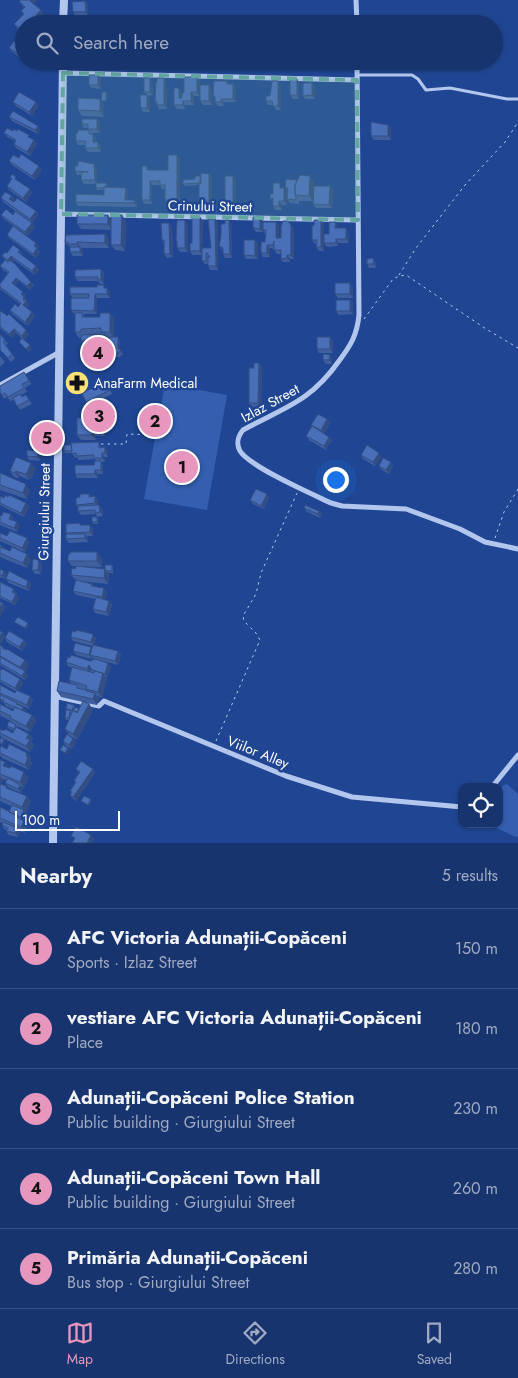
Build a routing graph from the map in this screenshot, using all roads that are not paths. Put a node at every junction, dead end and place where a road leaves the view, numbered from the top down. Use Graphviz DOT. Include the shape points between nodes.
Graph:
graph roads {
  1 [pos="64,0"];
  2 [pos="356,0"];
  3 [pos="63,15"];
  4 [pos="357,15"];
  5 [pos="357,70"];
  6 [pos="63,73"];
  7 [pos="357,77"];
  8 [pos="518,99"];
  9 [pos="61,214"];
  10 [pos="358,220"];
  11 [pos="58,353"];
  12 [pos="0,385"];
  13 [pos="518,549"];
  14 [pos="54,696"];
  15 [pos="518,755"];
  16 [pos="495,783"];
  17 [pos="458,807"];
  18 [pos="53,843"];
  1 -- 3 [label="street"];
  2 -- 4 [label="street"];
  5 -- 7 [label="street, Izlaz Street"];
  6 -- 7 [label="street"];
  6 -- 9 [label="street, Giurgiului Street"];
  7 -- 8 [label="lane" via="407,74 416,77 426,90 450,88"];
  7 -- 10 [label="street, Izlaz Street"];
  9 -- 10 [label="street, Crinului Street"];
  9 -- 11 [label="street, Giurgiului Street"];
  10 -- 13 [label="street, Izlaz Street" via="358,330 348,349 318,387 301,400 243,430 238,446 259,467 331,503 406,509 492,544"];
  11 -- 12 [label="street"];
  11 -- 14 [label="street, Giurgiului Street"];
  14 -- 17 [label="street, Viilor Alley" via="99,706 104,701 286,776 352,797"];
  14 -- 18 [label="street, Giurgiului Street"];
  15 -- 16 [label="street"];
}
